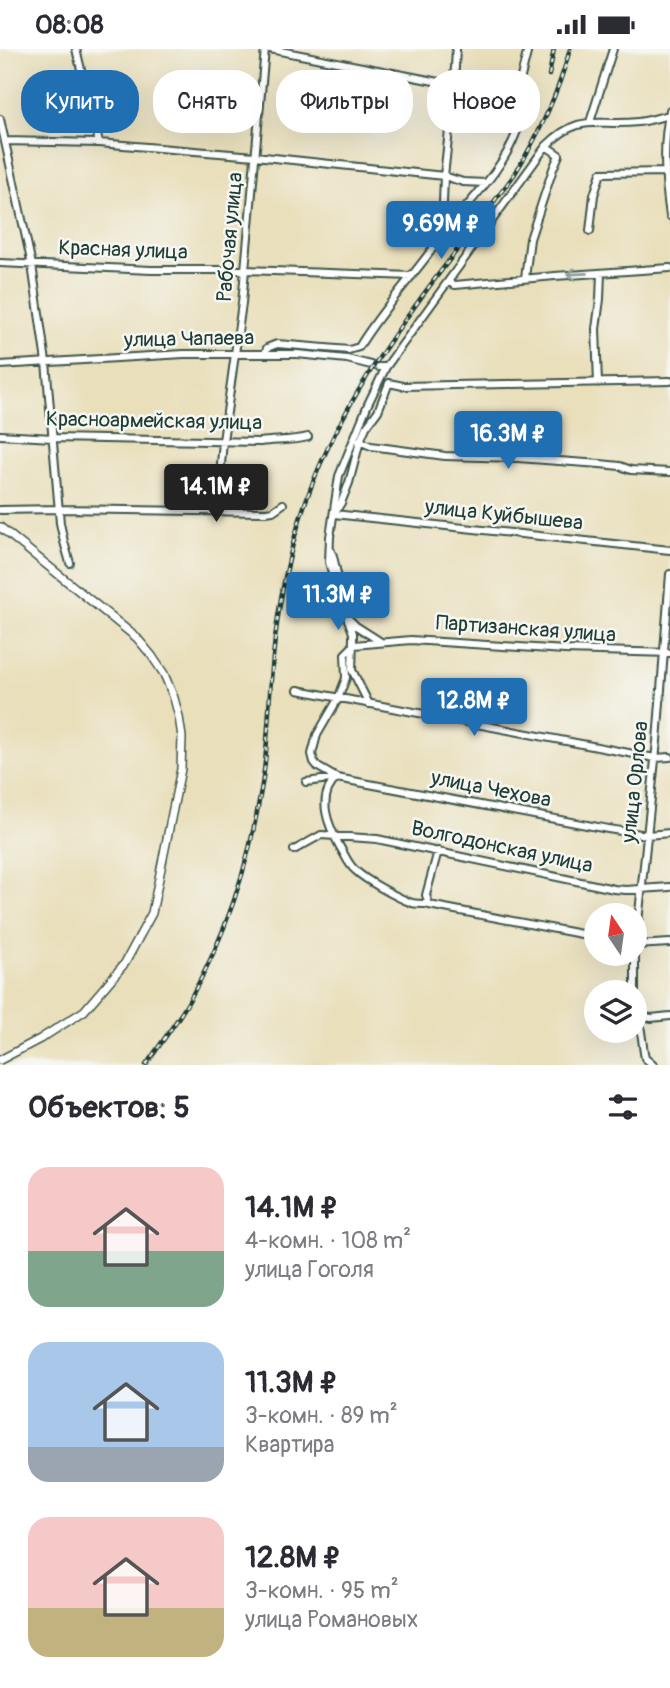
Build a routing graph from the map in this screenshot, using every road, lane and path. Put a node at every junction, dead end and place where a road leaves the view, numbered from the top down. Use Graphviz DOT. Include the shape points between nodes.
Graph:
graph roads {
  1 [pos="76,49"];
  2 [pos="268,49"];
  3 [pos="456,49"];
  4 [pos="528,49"];
  5 [pos="613,49"];
  6 [pos="311,53"];
  7 [pos="455,70"];
  8 [pos="523,70"];
  9 [pos="427,79"];
  10 [pos="670,113"];
  11 [pos="0,119"];
  12 [pos="590,122"];
  13 [pos="449,133"];
  14 [pos="517,133"];
  15 [pos="6,141"];
  16 [pos="99,143"];
  17 [pos="546,146"];
  18 [pos="255,156"];
  19 [pos="666,172"];
  20 [pos="444,176"];
  21 [pos="486,183"];
  22 [pos="670,216"];
  23 [pos="590,231"];
  24 [pos="434,247"];
  25 [pos="0,263"];
  26 [pos="32,265"];
  27 [pos="670,268"];
  28 [pos="245,270"];
  29 [pos="601,273"];
  30 [pos="412,276"];
  31 [pos="525,278"];
  32 [pos="448,282"];
  33 [pos="265,354"];
  34 [pos="235,355"];
  35 [pos="46,362"];
  36 [pos="0,365"];
  37 [pos="386,367"];
  38 [pos="670,381"];
  39 [pos="598,383"];
  40 [pos="0,435"];
  41 [pos="308,437"];
  42 [pos="53,438"];
  43 [pos="357,440"];
  44 [pos="223,441"];
  45 [pos="670,473"];
  46 [pos="283,504"];
  47 [pos="1,509"];
  48 [pos="58,509"];
  49 [pos="217,511"];
  50 [pos="334,514"];
  51 [pos="0,527"];
  52 [pos="670,550"];
  53 [pos="70,563"];
  54 [pos="670,574"];
  55 [pos="347,617"];
  56 [pos="381,642"];
  57 [pos="353,646"];
  58 [pos="667,653"];
  59 [pos="346,678"];
  60 [pos="298,690"];
  61 [pos="338,699"];
  62 [pos="348,700"];
  63 [pos="370,704"];
  64 [pos="670,757"];
  65 [pos="655,758"];
  66 [pos="337,778"];
  67 [pos="306,782"];
  68 [pos="670,833"];
  69 [pos="330,835"];
  70 [pos="647,835"];
  71 [pos="294,850"];
  72 [pos="438,851"];
  73 [pos="670,887"];
  74 [pos="642,889"];
  75 [pos="640,903"];
  76 [pos="428,904"];
  77 [pos="584,935"];
  78 [pos="670,943"];
  79 [pos="648,944"];
  80 [pos="647,1016"];
  81 [pos="670,1016"];
  82 [pos="642,1043"];
  83 [pos="0,1060"];
  84 [pos="653,1065"];
  1 -- 16 [label="street"];
  2 -- 6 [label="street"];
  2 -- 18 [label="street, Рабочая улица"];
  3 -- 7 [label="street"];
  4 -- 8 [label="street"];
  5 -- 12 [label="street"];
  6 -- 9 [label="street"];
  10 -- 12 [label="street" via="638,122"];
  10 -- 19 [label="street"];
  11 -- 15 [label="street"];
  12 -- 17 [label="street" via="567,129"];
  13 -- 20 [label="street"];
  14 -- 21 [label="street"];
  15 -- 16 [label="street"];
  15 -- 26 [label="street"];
  16 -- 18 [label="street"];
  17 -- 31 [label="street" via="559,155 530,239"];
  17 -- 32 [label="street"];
  18 -- 20 [label="street"];
  18 -- 28 [label="street, Рабочая улица"];
  19 -- 22 [label="street"];
  19 -- 23 [label="street" via="601,173"];
  20 -- 21 [label="street"];
  20 -- 24 [label="street"];
  21 -- 24 [label="street"];
  24 -- 30 [label="street"];
  25 -- 26 [label="street, Красная улица"];
  26 -- 28 [label="street, Красная улица"];
  26 -- 35 [label="street"];
  27 -- 29 [label="street"];
  28 -- 30 [label="street, Красная улица"];
  28 -- 34 [label="street, Рабочая улица"];
  29 -- 31 [label="street, one-way"];
  29 -- 39 [label="street"];
  30 -- 33 [label="street" via="359,347 277,344 269,346"];
  31 -- 32 [label="street"];
  32 -- 37 [label="street"];
  33 -- 34 [label="street, улица Чапаева"];
  33 -- 37 [label="street, улица Чапаева" via="347,359"];
  34 -- 35 [label="street, улица Чапаева"];
  34 -- 44 [label="street, Рабочая улица"];
  35 -- 36 [label="street, улица Чапаева"];
  35 -- 42 [label="street"];
  37 -- 43 [label="street"];
  38 -- 39 [label="street"];
  39 -- 43 [label="street" via="389,383 378,411"];
  40 -- 42 [label="street, Красноармейская улица"];
  41 -- 44 [label="street, Красноармейская улица"];
  42 -- 44 [label="street, Красноармейская улица"];
  42 -- 48 [label="street"];
  43 -- 45 [label="street" via="445,456 600,464"];
  43 -- 50 [label="street" via="349,483"];
  43 -- 50 [label="street" via="339,476"];
  44 -- 49 [label="street, Рабочая улица"];
  46 -- 49 [label="street" via="266,512"];
  47 -- 48 [label="street"];
  48 -- 49 [label="street"];
  48 -- 53 [label="street"];
  50 -- 52 [label="street, улица Куйбышева"];
  50 -- 55 [label="street" via="329,562"];
  51 -- 83 [label="main road" via="137,638 152,656 174,698 183,751 152,913 125,963 84,1011"];
  54 -- 58 [label="street, улица Орлова"];
  55 -- 56 [label="street"];
  55 -- 57 [label="street"];
  56 -- 57 [label="street, Партизанская улица"];
  56 -- 58 [label="street, Партизанская улица"];
  57 -- 59 [label="street" via="345,654"];
  57 -- 63 [label="street" via="352,670"];
  58 -- 65 [label="street, улица Орлова"];
  59 -- 61 [label="street"];
  59 -- 62 [label="street"];
  60 -- 61 [label="street"];
  61 -- 62 [label="street"];
  61 -- 66 [label="street" via="317,735 312,754 318,767"];
  62 -- 63 [label="street"];
  63 -- 65 [label="street"];
  64 -- 65 [label="street"];
  65 -- 70 [label="street, улица Орлова"];
  66 -- 67 [label="street, улица Чехова"];
  66 -- 69 [label="street" via="326,798"];
  66 -- 70 [label="street, улица Чехова"];
  68 -- 70 [label="street, улица Чехова"];
  69 -- 71 [label="street" via="315,837"];
  69 -- 72 [label="street, Волгодонская улица"];
  69 -- 76 [label="street" via="360,874 412,903"];
  70 -- 74 [label="street, улица Орлова"];
  72 -- 74 [label="street, Волгодонская улица" via="614,889"];
  72 -- 76 [label="street" via="426,895"];
  73 -- 74 [label="street, Волгодонская улица"];
  74 -- 75 [label="street, улица Орлова"];
  76 -- 77 [label="street"];
  78 -- 79 [label="street"];
  80 -- 81 [label="street"];
  82 -- 84 [label="street, улица Орлова" via="643,1053"];
}
